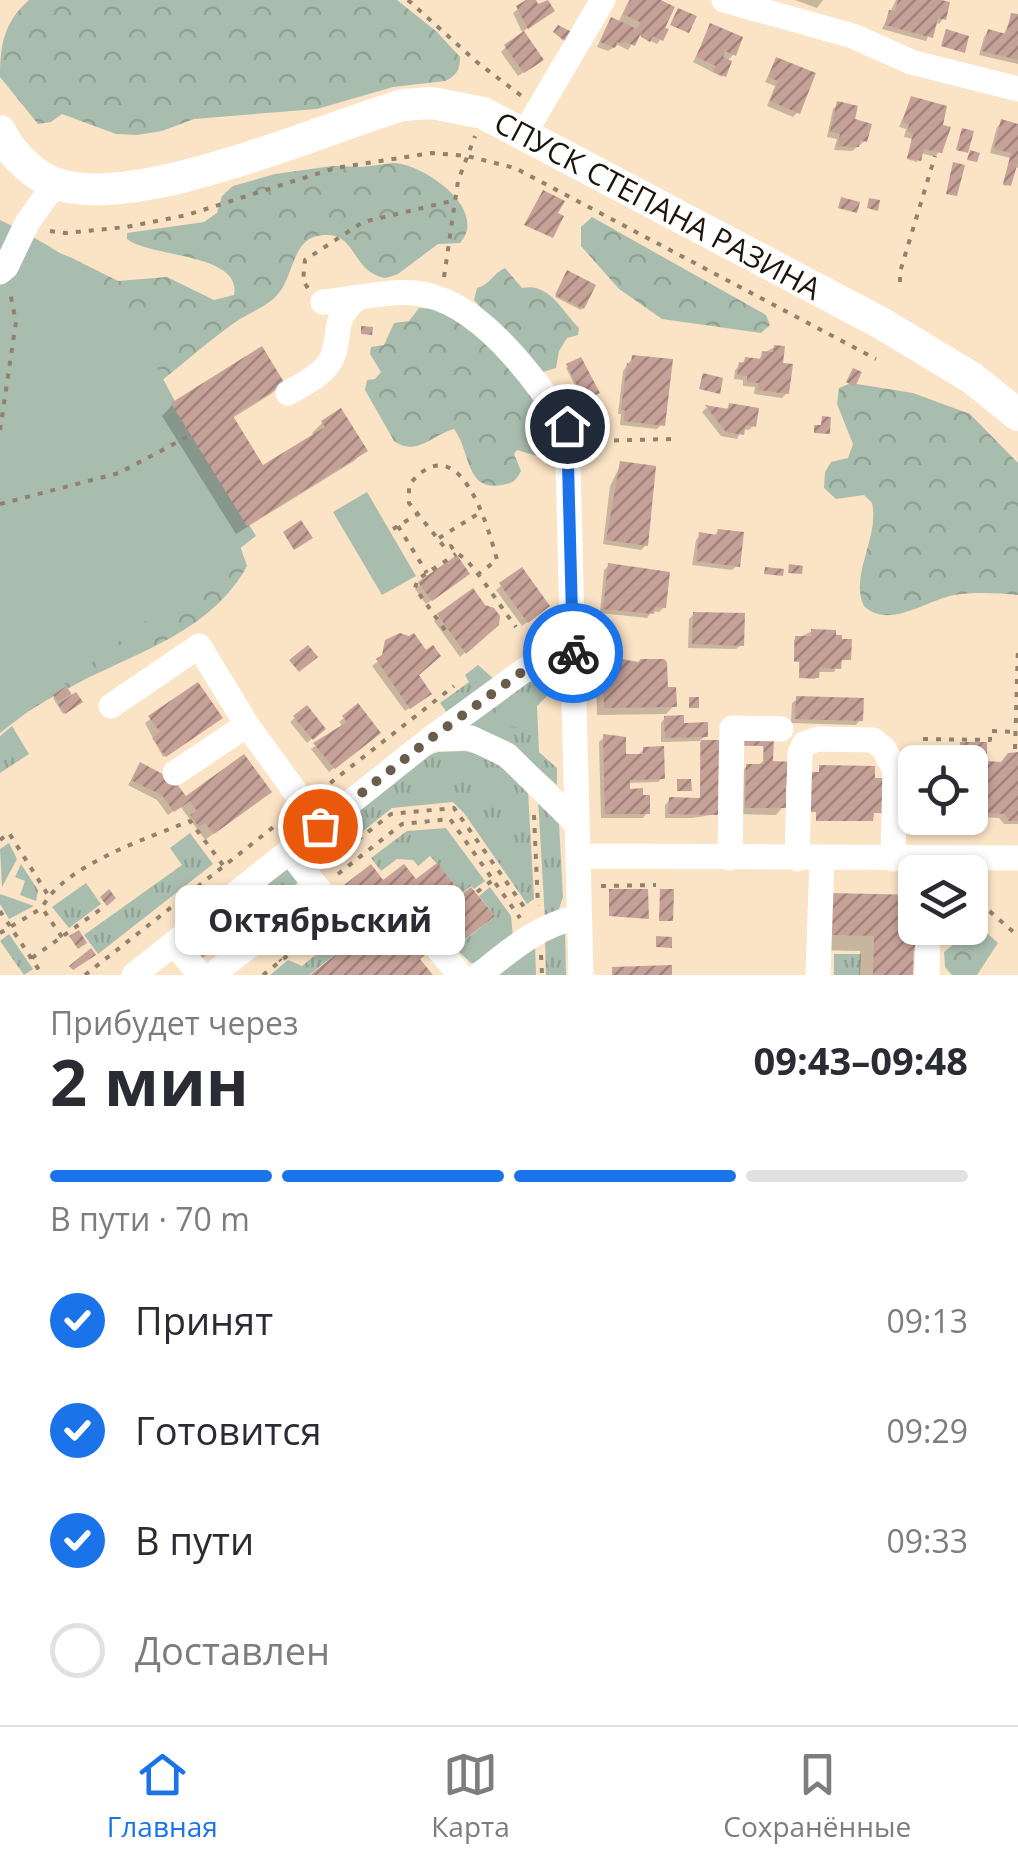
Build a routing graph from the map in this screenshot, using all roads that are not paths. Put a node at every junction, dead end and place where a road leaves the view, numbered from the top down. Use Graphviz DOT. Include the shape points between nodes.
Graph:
graph roads {
  1 [pos="603,0"];
  2 [pos="724,0"];
  3 [pos="1018,89"];
  4 [pos="532,121"];
  5 [pos="0,131"];
  6 [pos="55,184"];
  7 [pos="3,270"];
  8 [pos="355,300"];
  9 [pos="323,302"];
  10 [pos="288,393"];
  11 [pos="1018,415"];
  12 [pos="573,670"];
  13 [pos="111,706"];
  14 [pos="247,725"];
  15 [pos="780,729"];
  16 [pos="430,739"];
  17 [pos="175,772"];
  18 [pos="577,824"];
  19 [pos="320,826"];
  20 [pos="289,852"];
  21 [pos="578,856"];
  22 [pos="730,858"];
  23 [pos="1018,858"];
  24 [pos="810,859"];
  25 [pos="893,859"];
  26 [pos="898,860"];
  27 [pos="988,861"];
  28 [pos="224,903"];
  29 [pos="333,908"];
  30 [pos="579,917"];
  31 [pos="174,943"];
  32 [pos="928,945"];
  33 [pos="439,950"];
  34 [pos="136,975"];
  35 [pos="200,975"];
  36 [pos="212,975"];
  37 [pos="460,975"];
  38 [pos="479,975"];
  39 [pos="581,975"];
  40 [pos="818,975"];
  41 [pos="927,975"];
  1 -- 4 [label="street"];
  2 -- 3 [label="street" via="853,36 911,62"];
  4 -- 6 [label="main road, СПУСК СТЕПАНА РАЗИНА" via="432,103 404,105 188,176 112,188"];
  4 -- 11 [label="main road, СПУСК СТЕПАНА РАЗИНА" via="972,378"];
  5 -- 6 [label="main road" via="21,160"];
  6 -- 7 [label="street"];
  8 -- 9 [label="street"];
  8 -- 10 [label="street" via="344,310 323,371"];
  8 -- 12 [label="street" via="410,292 440,296 516,359 567,434"];
  12 -- 16 [label="street" via="526,669"];
  12 -- 18 [label="street"];
  13 -- 14 [label="street" via="200,646"];
  14 -- 17 [label="street"];
  14 -- 19 [label="street"];
  15 -- 22 [label="street" via="732,728"];
  16 -- 18 [label="street" via="488,744"];
  16 -- 19 [label="street"];
  18 -- 21 [label="street"];
  19 -- 20 [label="street"];
  20 -- 28 [label="street"];
  20 -- 29 [label="street"];
  21 -- 22 [label="street"];
  21 -- 30 [label="street"];
  22 -- 24 [label="street"];
  23 -- 27 [label="street"];
  24 -- 25 [label="street"];
  24 -- 25 [label="street" via="800,753 818,739 873,740 892,759"];
  24 -- 40 [label="street"];
  25 -- 26 [label="street"];
  28 -- 31 [label="street"];
  28 -- 36 [label="street" via="250,946"];
  30 -- 38 [label="street" via="540,929"];
  30 -- 39 [label="street"];
  31 -- 34 [label="street"];
  31 -- 35 [label="street"];
  32 -- 41 [label="street"];
  33 -- 37 [label="street"];
}
